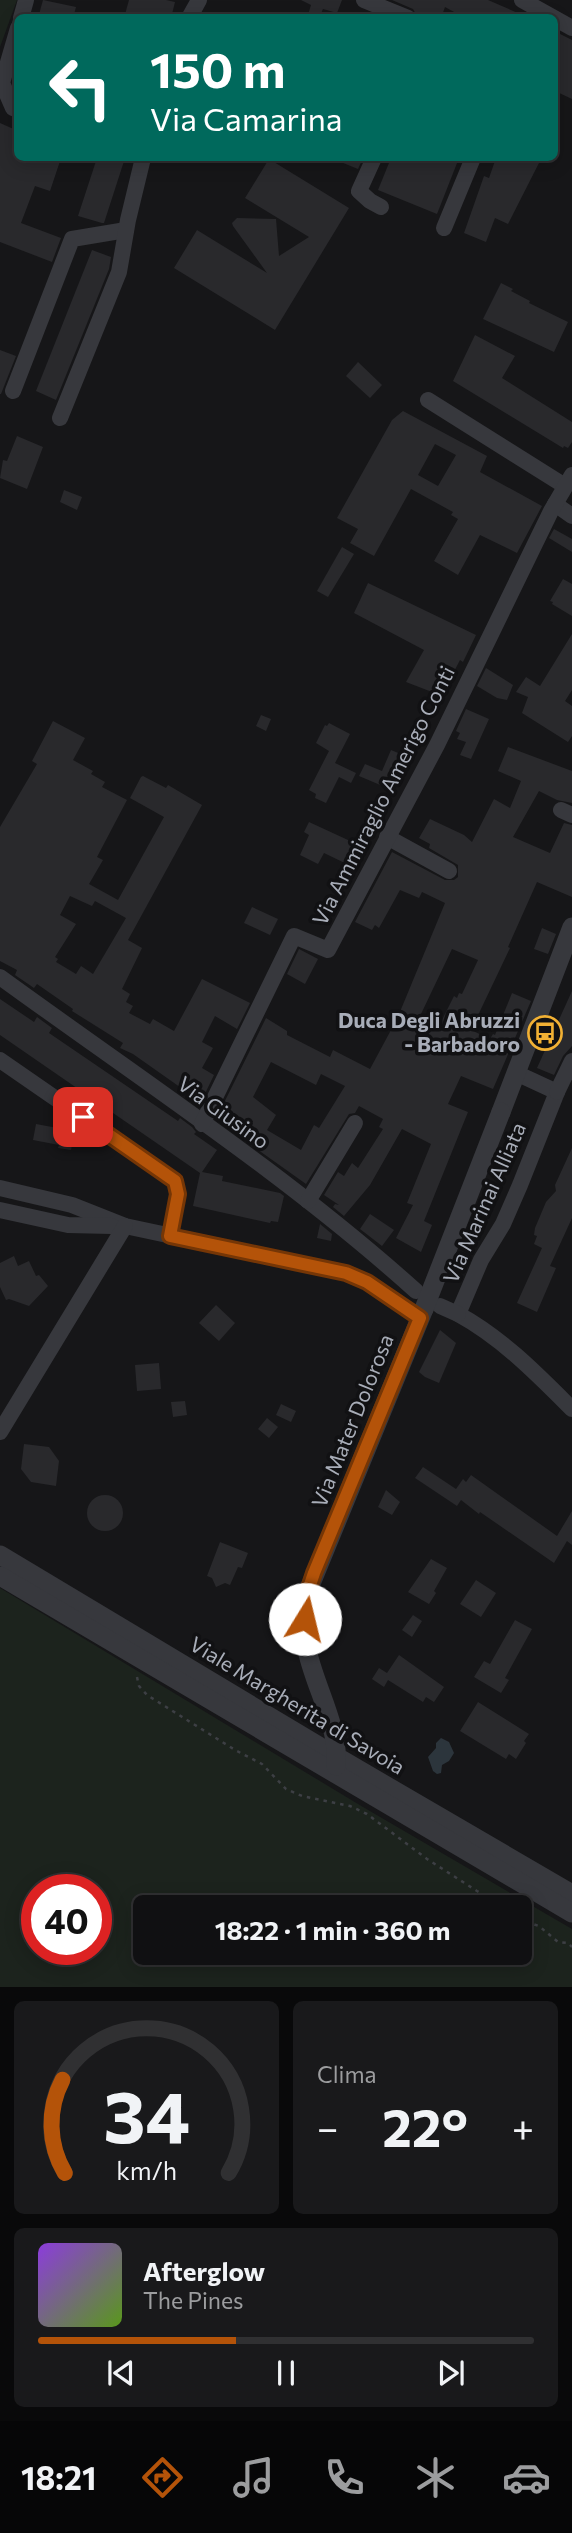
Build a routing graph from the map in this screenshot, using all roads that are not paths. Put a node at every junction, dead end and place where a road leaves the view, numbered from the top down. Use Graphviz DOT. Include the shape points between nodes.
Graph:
graph roads {
  1 [pos="364,0"];
  2 [pos="522,0"];
  3 [pos="537,9"];
  4 [pos="398,14"];
  5 [pos="14,42"];
  6 [pos="13,108"];
  7 [pos="142,161"];
  8 [pos="373,161"];
  9 [pos="472,161"];
  10 [pos="381,207"];
  11 [pos="444,228"];
  12 [pos="126,230"];
  13 [pos="13,391"];
  14 [pos="428,400"];
  15 [pos="60,418"];
  16 [pos="569,480"];
  17 [pos="555,504"];
  18 [pos="572,516"];
  19 [pos="387,837"];
  20 [pos="449,871"];
  21 [pos="572,927"];
  22 [pos="0,977"];
  23 [pos="0,1060"];
  24 [pos="572,1061"];
  25 [pos="516,1073"];
  26 [pos="557,1092"];
  27 [pos="355,1123"];
  28 [pos="202,1124"];
  29 [pos="0,1188"];
  30 [pos="308,1201"];
  31 [pos="0,1210"];
  32 [pos="125,1226"];
  33 [pos="170,1236"];
  34 [pos="425,1306"];
  35 [pos="458,1314"];
  36 [pos="572,1409"];
  37 [pos="0,1432"];
  38 [pos="0,1555"];
  39 [pos="0,1576"];
  40 [pos="329,1762"];
  41 [pos="342,1779"];
  42 [pos="572,1894"];
  43 [pos="572,1913"];
  1 -- 4 [label="street"];
  2 -- 3 [label="street"];
  5 -- 6 [label="street" via="2,83"];
  7 -- 12 [label="street"];
  8 -- 10 [label="street" via="359,191"];
  9 -- 11 [label="street"];
  12 -- 13 [label="street" via="72,239"];
  12 -- 15 [label="street" via="119,272"];
  14 -- 16 [label="street"];
  16 -- 17 [label="street, Via Ammiraglio Amerigo Conti"];
  17 -- 18 [label="street"];
  17 -- 19 [label="street, Via Ammiraglio Amerigo Conti"];
  19 -- 20 [label="street"];
  19 -- 28 [label="street, Via Ammiraglio Amerigo Conti" via="328,950 294,936"];
  21 -- 25 [label="street, Via Mater Dolorosa"];
  22 -- 28 [label="street, Via Giusino"];
  23 -- 33 [label="street" via="175,1181 178,1194"];
  24 -- 26 [label="street, Via Marinai Alliata"];
  25 -- 26 [label="street"];
  25 -- 34 [label="street, Via Mater Dolorosa, bridge"];
  26 -- 35 [label="street, Via Marinai Alliata" via="503,1224 481,1260"];
  27 -- 30 [label="street"];
  28 -- 30 [label="street, Via Giusino"];
  29 -- 32 [label="street" via="72,1205"];
  30 -- 34 [label="street, Via Giusino" via="380,1259"];
  31 -- 32 [label="street" via="68,1224"];
  32 -- 33 [label="street"];
  32 -- 37 [label="street"];
  33 -- 34 [label="street" via="346,1273"];
  34 -- 35 [label="street, Via Giusino"];
  34 -- 40 [label="street, Via Mater Dolorosa" via="308,1591 305,1643 335,1738"];
  35 -- 36 [label="street, Via Marinai Alliata" via="516,1355"];
  38 -- 40 [label="street, Viale Margherita di Savoia"];
  39 -- 40 [label="street, Viale Margherita di Savoia"];
  40 -- 41 [label="street, Via Mater Dolorosa"];
  40 -- 42 [label="street, Viale Margherita di Savoia"];
  41 -- 43 [label="street, Viale Margherita di Savoia"];
}
